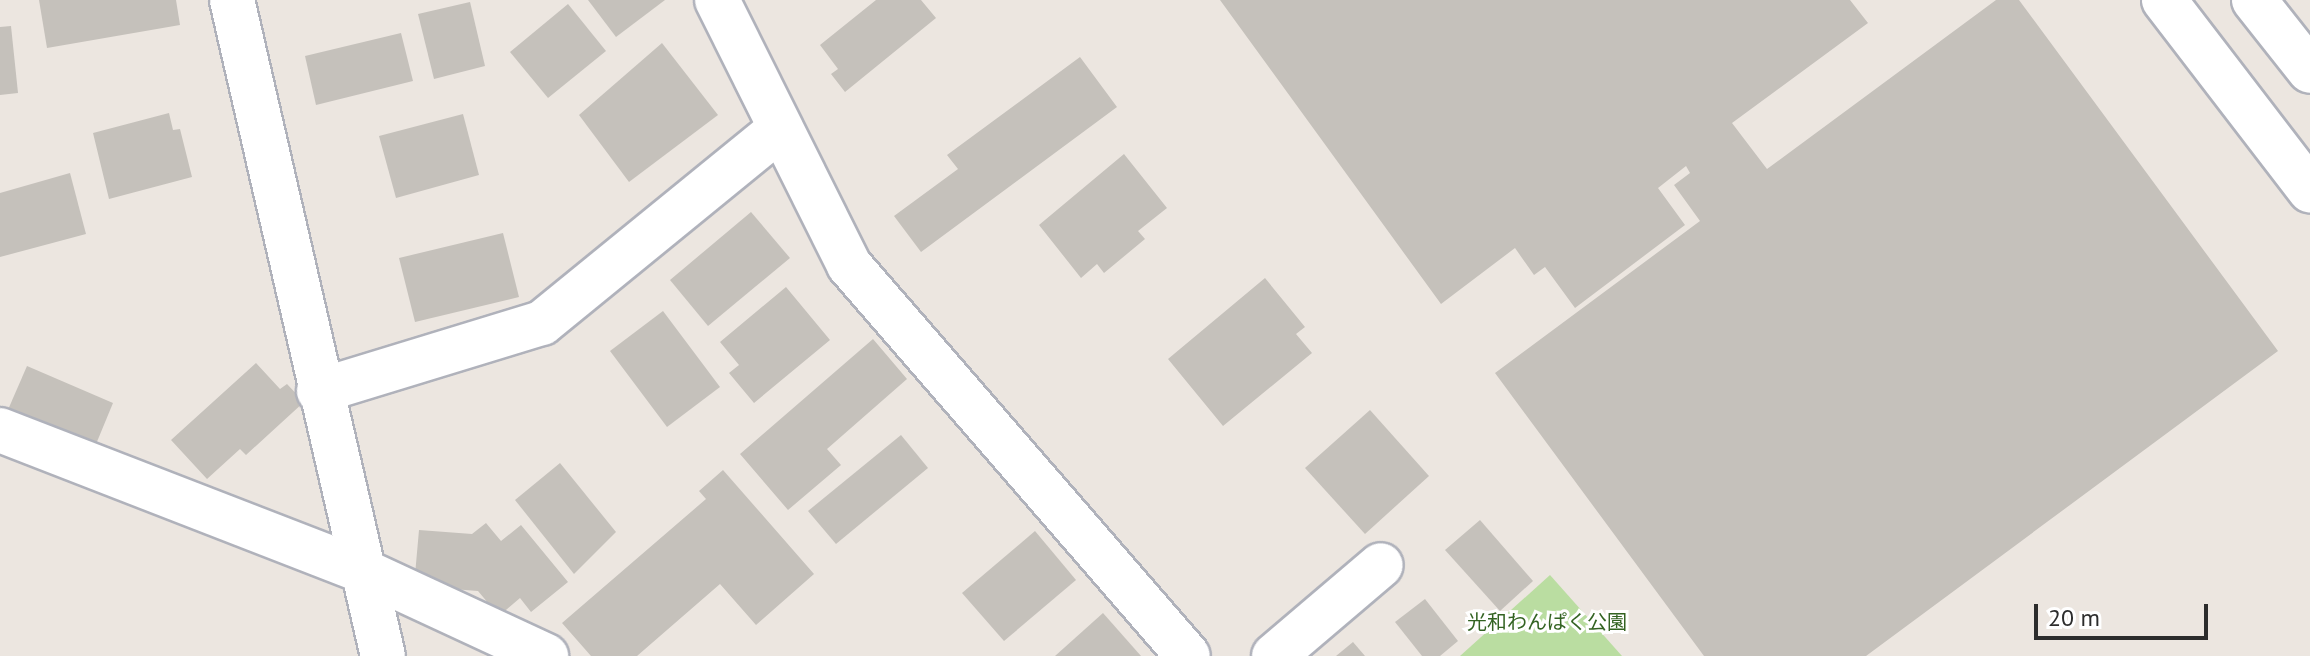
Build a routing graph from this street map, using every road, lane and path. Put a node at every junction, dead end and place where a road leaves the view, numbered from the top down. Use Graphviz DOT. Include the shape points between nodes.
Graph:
graph roads {
  1 [pos="232,0"];
  2 [pos="717,0"];
  3 [pos="2164,0"];
  4 [pos="2254,0"];
  5 [pos="2310,71"];
  6 [pos="780,129"];
  7 [pos="2310,190"];
  8 [pos="319,391"];
  9 [pos="0,430"];
  10 [pos="1381,565"];
  11 [pos="363,571"];
  12 [pos="383,656"];
  13 [pos="546,656"];
  14 [pos="1188,656"];
  15 [pos="1274,656"];
  1 -- 8 [label="street"];
  2 -- 6 [label="street"];
  3 -- 7 [label="street"];
  4 -- 5 [label="street"];
  6 -- 8 [label="street" via="542,323"];
  6 -- 14 [label="street" via="849,265"];
  8 -- 11 [label="street"];
  9 -- 11 [label="street"];
  10 -- 15 [label="street"];
  11 -- 12 [label="street"];
  11 -- 13 [label="street"];
}
